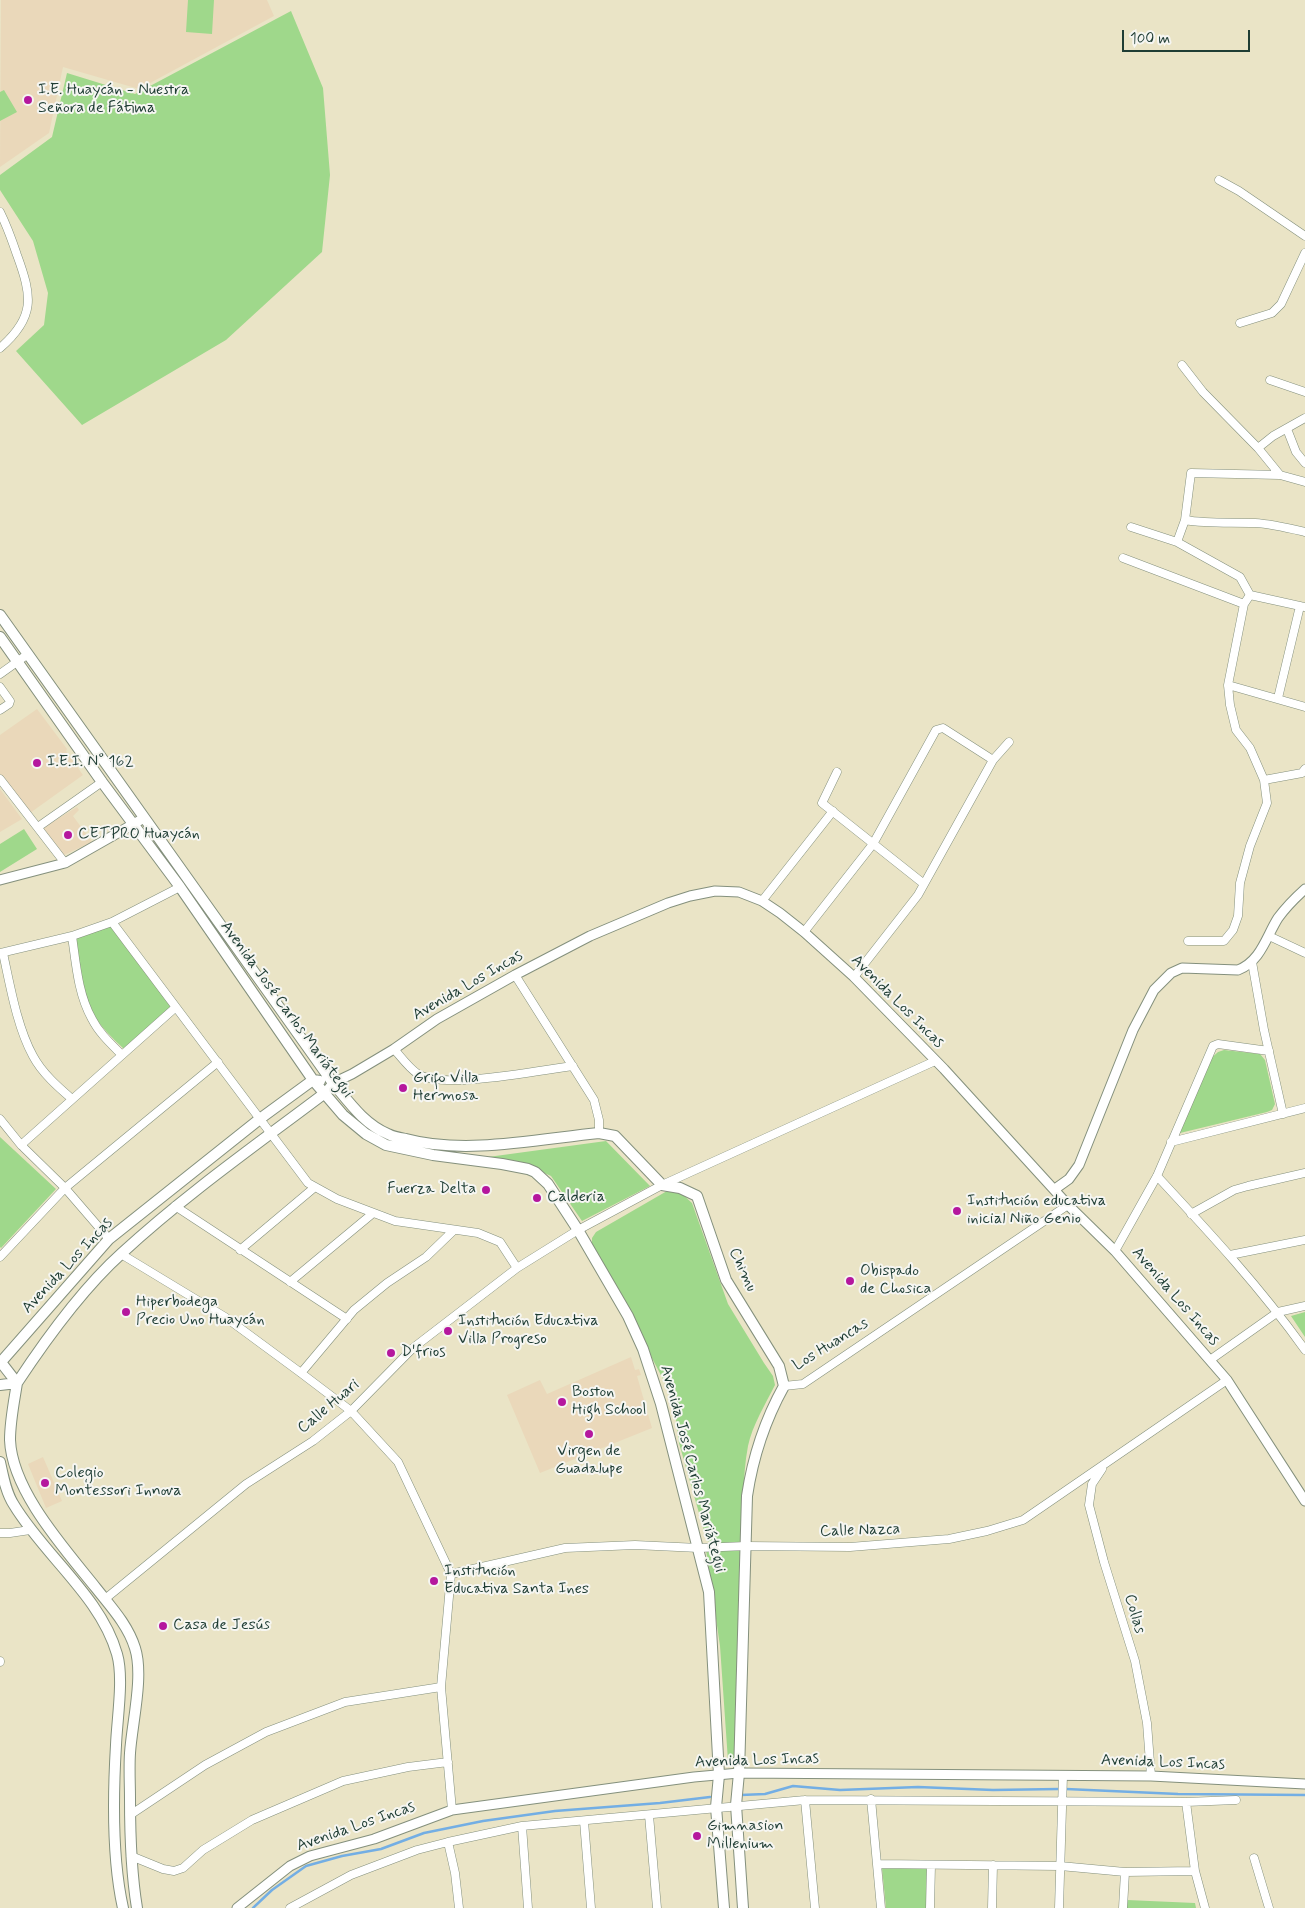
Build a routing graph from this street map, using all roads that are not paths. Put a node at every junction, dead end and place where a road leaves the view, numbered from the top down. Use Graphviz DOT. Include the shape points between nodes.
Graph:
graph roads {
  1 [pos="1220,180"];
  2 [pos="0,212"];
  3 [pos="1305,236"];
  4 [pos="1305,253"];
  5 [pos="1240,323"];
  6 [pos="0,348"];
  7 [pos="1182,365"];
  8 [pos="1270,380"];
  9 [pos="1305,392"];
  10 [pos="1305,418"];
  11 [pos="1287,429"];
  12 [pos="1258,448"];
  13 [pos="1305,463"];
  14 [pos="1280,475"];
  15 [pos="1305,482"];
  16 [pos="1185,520"];
  17 [pos="1132,527"];
  18 [pos="1305,532"];
  19 [pos="1178,542"];
  20 [pos="1122,558"];
  21 [pos="1250,594"];
  22 [pos="1244,604"];
  23 [pos="1303,607"];
  24 [pos="0,615"];
  25 [pos="0,637"];
  26 [pos="28,654"];
  27 [pos="18,661"];
  28 [pos="0,674"];
  29 [pos="1228,685"];
  30 [pos="0,686"];
  31 [pos="1278,698"];
  32 [pos="1305,707"];
  33 [pos="0,710"];
  34 [pos="1009,742"];
  35 [pos="993,760"];
  36 [pos="1305,769"];
  37 [pos="837,772"];
  38 [pos="0,779"];
  39 [pos="1264,780"];
  40 [pos="102,782"];
  41 [pos="832,811"];
  42 [pos="144,818"];
  43 [pos="132,824"];
  44 [pos="38,826"];
  45 [pos="873,844"];
  46 [pos="65,863"];
  47 [pos="0,880"];
  48 [pos="924,884"];
  49 [pos="180,887"];
  50 [pos="1305,889"];
  51 [pos="762,901"];
  52 [pos="112,922"];
  53 [pos="804,932"];
  54 [pos="72,936"];
  55 [pos="1269,936"];
  56 [pos="1188,940"];
  57 [pos="1,953"];
  58 [pos="1305,953"];
  59 [pos="1252,962"];
  60 [pos="515,975"];
  61 [pos="854,977"];
  62 [pos="176,1007"];
  63 [pos="394,1049"];
  64 [pos="1269,1051"];
  65 [pos="122,1055"];
  66 [pos="935,1061"];
  67 [pos="218,1062"];
  68 [pos="573,1066"];
  69 [pos="313,1080"];
  70 [pos="333,1083"];
  71 [pos="325,1093"];
  72 [pos="72,1099"];
  73 [pos="1305,1108"];
  74 [pos="1283,1114"];
  75 [pos="261,1118"];
  76 [pos="0,1119"];
  77 [pos="272,1133"];
  78 [pos="599,1133"];
  79 [pos="1171,1142"];
  80 [pos="21,1145"];
  81 [pos="1305,1174"];
  82 [pos="1156,1176"];
  83 [pos="662,1185"];
  84 [pos="314,1186"];
  85 [pos="65,1188"];
  86 [pos="1055,1189"];
  87 [pos="1068,1205"];
  88 [pos="175,1206"];
  89 [pos="372,1214"];
  90 [pos="1192,1214"];
  91 [pos="578,1230"];
  92 [pos="452,1231"];
  93 [pos="109,1239"];
  94 [pos="1305,1240"];
  95 [pos="240,1250"];
  96 [pos="1115,1251"];
  97 [pos="121,1254"];
  98 [pos="1230,1255"];
  99 [pos="1,1256"];
  100 [pos="517,1268"];
  101 [pos="290,1282"];
  102 [pos="1305,1306"];
  103 [pos="1278,1312"];
  104 [pos="347,1319"];
  105 [pos="1305,1350"];
  106 [pos="1210,1360"];
  107 [pos="0,1364"];
  108 [pos="301,1373"];
  109 [pos="1227,1380"];
  110 [pos="17,1383"];
  111 [pos="0,1385"];
  112 [pos="784,1386"];
  113 [pos="351,1411"];
  114 [pos="0,1462"];
  115 [pos="1105,1465"];
  116 [pos="1,1474"];
  117 [pos="1305,1501"];
  118 [pos="30,1530"];
  119 [pos="0,1533"];
  120 [pos="746,1546"];
  121 [pos="699,1548"];
  122 [pos="451,1574"];
  123 [pos="105,1599"];
  124 [pos="441,1686"];
  125 [pos="448,1762"];
  126 [pos="739,1773"];
  127 [pos="719,1775"];
  128 [pos="1063,1775"];
  129 [pos="1151,1776"];
  130 [pos="1305,1784"];
  131 [pos="871,1799"];
  132 [pos="805,1800"];
  133 [pos="1062,1800"];
  134 [pos="1236,1800"];
  135 [pos="1186,1802"];
  136 [pos="736,1805"];
  137 [pos="716,1807"];
  138 [pos="452,1810"];
  139 [pos="130,1815"];
  140 [pos="649,1815"];
  141 [pos="584,1821"];
  142 [pos="522,1826"];
  143 [pos="448,1842"];
  144 [pos="131,1856"];
  145 [pos="1254,1858"];
  146 [pos="877,1864"];
  147 [pos="931,1865"];
  148 [pos="993,1865"];
  149 [pos="1060,1866"];
  150 [pos="1195,1871"];
  151 [pos="1124,1872"];
  152 [pos="123,1908"];
  153 [pos="137,1908"];
  154 [pos="238,1908"];
  155 [pos="290,1908"];
  156 [pos="459,1908"];
  157 [pos="528,1908"];
  158 [pos="591,1908"];
  159 [pos="657,1908"];
  160 [pos="724,1908"];
  161 [pos="744,1908"];
  162 [pos="815,1908"];
  163 [pos="881,1908"];
  164 [pos="930,1908"];
  165 [pos="992,1908"];
  166 [pos="1060,1908"];
  167 [pos="1123,1908"];
  168 [pos="1205,1908"];
  169 [pos="1269,1908"];
  1 -- 3 [label="street"];
  2 -- 6 [label="street" via="27,282 28,296 21,325"];
  4 -- 5 [label="street" via="1281,304 1272,313"];
  7 -- 12 [label="street" via="1203,392"];
  8 -- 9 [label="street"];
  10 -- 11 [label="street"];
  11 -- 12 [label="street"];
  11 -- 13 [label="street" via="1296,452"];
  12 -- 14 [label="street"];
  14 -- 15 [label="street"];
  14 -- 16 [label="street" via="1191,473"];
  16 -- 18 [label="street" via="1204,524 1255,523"];
  16 -- 19 [label="street"];
  17 -- 19 [label="street"];
  19 -- 21 [label="street" via="1240,577"];
  20 -- 22 [label="street"];
  21 -- 22 [label="street"];
  21 -- 23 [label="street"];
  22 -- 29 [label="street"];
  23 -- 31 [label="street"];
  24 -- 26 [label="main road, Avenida José Carlos Mariátegui"];
  25 -- 27 [label="main road, Avenida José Carlos Mariátegui"];
  26 -- 27 [label="street"];
  26 -- 42 [label="main road, Avenida José Carlos Mariátegui"];
  27 -- 28 [label="street"];
  27 -- 40 [label="main road, Avenida José Carlos Mariátegui"];
  29 -- 31 [label="street"];
  29 -- 39 [label="street" via="1236,730 1250,748"];
  30 -- 33 [label="street" via="10,700"];
  31 -- 32 [label="street"];
  34 -- 35 [label="street"];
  35 -- 45 [label="street" via="943,728 936,730"];
  35 -- 48 [label="street"];
  36 -- 39 [label="street" via="1302,774"];
  37 -- 41 [label="street" via="822,803"];
  38 -- 44 [label="street"];
  39 -- 56 [label="street" via="1267,804 1250,846 1240,883 1238,916 1233,930 1224,941"];
  40 -- 43 [label="main road, Avenida José Carlos Mariátegui"];
  40 -- 44 [label="street"];
  41 -- 45 [label="street"];
  41 -- 51 [label="street"];
  42 -- 43 [label="street"];
  42 -- 70 [label="main road, Avenida José Carlos Mariátegui"];
  43 -- 46 [label="street"];
  43 -- 49 [label="main road, Avenida José Carlos Mariátegui"];
  44 -- 46 [label="street"];
  45 -- 48 [label="street"];
  45 -- 53 [label="street"];
  46 -- 47 [label="street"];
  48 -- 61 [label="street"];
  49 -- 52 [label="street"];
  49 -- 69 [label="main road, Avenida José Carlos Mariátegui"];
  50 -- 55 [label="street" via="1277,919"];
  51 -- 53 [label="street, Avenida Los Incas"];
  51 -- 60 [label="street, Avenida Los Incas" via="738,892 715,890 690,896 590,936"];
  52 -- 54 [label="street"];
  52 -- 62 [label="street"];
  53 -- 61 [label="street, Avenida Los Incas"];
  54 -- 57 [label="street"];
  54 -- 65 [label="street" via="84,1001 92,1020"];
  55 -- 58 [label="street"];
  55 -- 59 [label="street"];
  57 -- 72 [label="street" via="34,1058"];
  59 -- 64 [label="street"];
  59 -- 86 [label="street" via="1238,970 1182,968 1162,980 1133,1030 1079,1165 1069,1179"];
  60 -- 63 [label="street, Avenida Los Incas"];
  60 -- 68 [label="street"];
  61 -- 66 [label="street, Avenida Los Incas"];
  62 -- 65 [label="street"];
  62 -- 67 [label="street"];
  63 -- 68 [label="street" via="418,1074 447,1081"];
  63 -- 70 [label="street, Avenida Los Incas"];
  64 -- 74 [label="street"];
  64 -- 79 [label="street" via="1214,1046"];
  65 -- 72 [label="street"];
  66 -- 83 [label="street, Calle Huari"];
  66 -- 86 [label="street, Avenida Los Incas"];
  67 -- 75 [label="street"];
  67 -- 85 [label="street"];
  68 -- 78 [label="street" via="594,1100"];
  69 -- 70 [label="main road"];
  69 -- 71 [label="main road, Avenida José Carlos Mariátegui"];
  69 -- 75 [label="main road, Avenida Los Incas"];
  70 -- 71 [label="street, Avenida Los Incas"];
  70 -- 78 [label="main road, Avenida José Carlos Mariátegui" via="359,1115 372,1124 388,1135 420,1143 452,1146 492,1144"];
  71 -- 77 [label="main road, Avenida Los Incas"];
  71 -- 91 [label="main road, Avenida José Carlos Mariátegui" via="343,1115 386,1145 535,1172 548,1184"];
  72 -- 80 [label="street"];
  73 -- 74 [label="street"];
  74 -- 79 [label="street"];
  75 -- 77 [label="street"];
  75 -- 93 [label="main road, Avenida Los Incas"];
  76 -- 80 [label="street"];
  77 -- 84 [label="street" via="308,1183"];
  77 -- 88 [label="main road, Avenida Los Incas"];
  78 -- 83 [label="main road" via="614,1136"];
  79 -- 82 [label="street"];
  80 -- 85 [label="street"];
  81 -- 90 [label="street" via="1234,1190"];
  82 -- 90 [label="street"];
  82 -- 96 [label="street"];
  83 -- 91 [label="street, Calle Huari"];
  83 -- 112 [label="main road, Chimu" via="680,1188 697,1196 726,1280 779,1366"];
  84 -- 89 [label="street"];
  84 -- 95 [label="street"];
  85 -- 93 [label="street"];
  85 -- 99 [label="street"];
  86 -- 87 [label="street, Avenida Los Incas"];
  87 -- 96 [label="street, Avenida Los Incas"];
  87 -- 112 [label="street, Los Huancas" via="803,1384"];
  88 -- 95 [label="street"];
  88 -- 97 [label="main road, Avenida Los Incas"];
  89 -- 92 [label="street" via="395,1222"];
  89 -- 101 [label="street"];
  90 -- 98 [label="street"];
  91 -- 100 [label="street, Calle Huari"];
  91 -- 121 [label="main road, Avenida José Carlos Mariátegui" via="628,1316 643,1349 670,1435"];
  92 -- 100 [label="street" via="478,1234 500,1242"];
  92 -- 104 [label="street" via="426,1257 387,1283"];
  93 -- 107 [label="main road, Avenida Los Incas"];
  94 -- 98 [label="street"];
  95 -- 101 [label="street"];
  96 -- 106 [label="street, Avenida Los Incas"];
  97 -- 108 [label="street" via="226,1317"];
  97 -- 110 [label="main road, Avenida Los Incas" via="38,1350"];
  98 -- 103 [label="street"];
  100 -- 113 [label="street, Calle Huari" via="413,1348"];
  101 -- 104 [label="street"];
  102 -- 103 [label="street"];
  103 -- 105 [label="street"];
  103 -- 106 [label="street"];
  104 -- 108 [label="street"];
  106 -- 109 [label="street, Avenida Los Incas"];
  107 -- 110 [label="main road"];
  108 -- 113 [label="street"];
  109 -- 115 [label="street, Calle Nazca"];
  109 -- 117 [label="street, Avenida Los Incas"];
  110 -- 111 [label="main road"];
  110 -- 123 [label="main road" via="10,1440 18,1475 46,1525"];
  112 -- 120 [label="main road, Los Huancas" via="759,1438 752,1467 747,1496"];
  113 -- 122 [label="street" via="398,1462"];
  113 -- 123 [label="street, Calle Huari" via="313,1441 246,1484"];
  114 -- 116 [label="main road"];
  115 -- 120 [label="street, Calle Nazca" via="1023,1520 987,1531 949,1539 850,1547"];
  115 -- 129 [label="street, Collas" via="1092,1484 1089,1504 1134,1661 1147,1723"];
  116 -- 118 [label="main road" via="12,1504"];
  118 -- 119 [label="street"];
  118 -- 152 [label="main road" via="73,1579 98,1614 118,1656 120,1678 114,1787 116,1850"];
  120 -- 121 [label="street, Calle Nazca"];
  120 -- 126 [label="main road, Los Huancas"];
  121 -- 122 [label="street, Calle Nazca" via="635,1545 565,1548"];
  121 -- 127 [label="main road, Avenida José Carlos Mariátegui" via="709,1592"];
  122 -- 124 [label="street"];
  123 -- 139 [label="main road" via="126,1626 136,1649 138,1679 130,1755"];
  124 -- 125 [label="street"];
  124 -- 139 [label="street" via="345,1702 266,1732 204,1765"];
  125 -- 138 [label="street"];
  125 -- 144 [label="street" via="408,1766 343,1781 252,1820 174,1871"];
  126 -- 127 [label="street, Avenida Los Incas"];
  126 -- 128 [label="street, Avenida Los Incas"];
  126 -- 136 [label="main road"];
  127 -- 137 [label="main road, Avenida José Carlos Mariátegui"];
  127 -- 138 [label="street, Avenida Los Incas"];
  128 -- 129 [label="street, Avenida Los Incas"];
  128 -- 133 [label="street"];
  129 -- 130 [label="street, Avenida Los Incas"];
  131 -- 132 [label="street"];
  131 -- 133 [label="street"];
  131 -- 146 [label="street"];
  132 -- 136 [label="street"];
  132 -- 162 [label="street"];
  133 -- 135 [label="street"];
  133 -- 149 [label="street"];
  134 -- 135 [label="street"];
  135 -- 150 [label="street"];
  136 -- 137 [label="street"];
  136 -- 161 [label="main road"];
  137 -- 140 [label="street"];
  137 -- 160 [label="main road, Avenida José Carlos Mariátegui"];
  138 -- 154 [label="street, Avenida Los Incas" via="374,1839 304,1859 290,1866"];
  139 -- 144 [label="main road"];
  140 -- 141 [label="street"];
  140 -- 159 [label="street"];
  141 -- 142 [label="street"];
  141 -- 158 [label="street"];
  142 -- 143 [label="street"];
  142 -- 157 [label="street"];
  143 -- 155 [label="street" via="351,1875"];
  143 -- 156 [label="street"];
  144 -- 153 [label="main road"];
  145 -- 169 [label="street"];
  146 -- 147 [label="street"];
  146 -- 163 [label="street"];
  147 -- 148 [label="street"];
  147 -- 164 [label="street"];
  148 -- 149 [label="street"];
  148 -- 165 [label="street"];
  149 -- 151 [label="street"];
  149 -- 166 [label="street"];
  150 -- 151 [label="street"];
  150 -- 168 [label="street"];
  151 -- 167 [label="street"];
}
